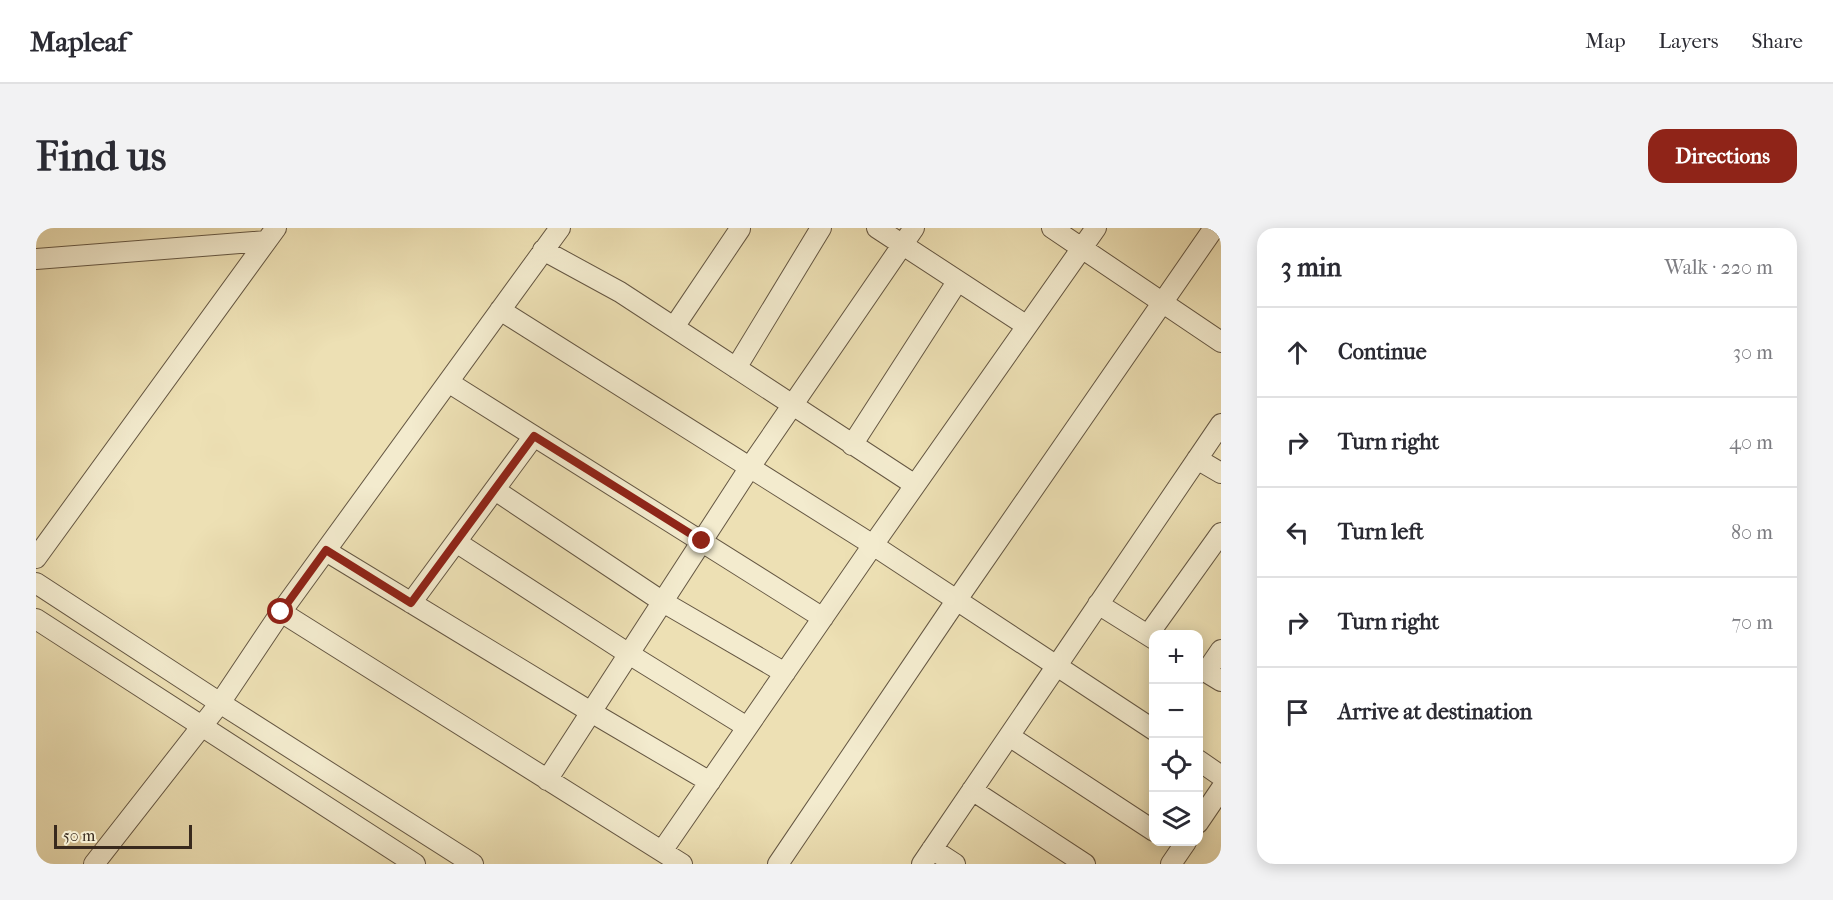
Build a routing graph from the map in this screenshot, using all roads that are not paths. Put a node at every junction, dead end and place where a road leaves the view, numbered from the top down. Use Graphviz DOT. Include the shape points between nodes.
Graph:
graph roads {
  1 [pos="560,228"];
  2 [pos="821,228"];
  3 [pos="877,228"];
  4 [pos="914,228"];
  5 [pos="1052,228"];
  6 [pos="1096,228"];
  7 [pos="1214,228"];
  8 [pos="740,229"];
  9 [pos="271,234"];
  10 [pos="902,246"];
  11 [pos="1082,248"];
  12 [pos="543,250"];
  13 [pos="36,259"];
  14 [pos="957,282"];
  15 [pos="1162,304"];
  16 [pos="500,310"];
  17 [pos="1027,326"];
  18 [pos="674,327"];
  19 [pos="1221,342"];
  20 [pos="736,368"];
  21 [pos="448,382"];
  22 [pos="792,406"];
  23 [pos="1221,424"];
  24 [pos="534,436"];
  25 [pos="852,445"];
  26 [pos="1197,459"];
  27 [pos="750,467"];
  28 [pos="1221,473"];
  29 [pos="915,485"];
  30 [pos="495,490"];
  31 [pos="1221,533"];
  32 [pos="702,541"];
  33 [pos="456,542"];
  34 [pos="873,545"];
  35 [pos="326,550"];
  36 [pos="36,558"];
  37 [pos="36,583"];
  38 [pos="956,601"];
  39 [pos="663,602"];
  40 [pos="411,603"];
  41 [pos="1098,604"];
  42 [pos="281,612"];
  43 [pos="823,618"];
  44 [pos="36,619"];
  45 [pos="1156,630"];
  46 [pos="1149,636"];
  47 [pos="1221,651"];
  48 [pos="629,654"];
  49 [pos="1057,665"];
  50 [pos="785,673"];
  51 [pos="1209,674"];
  52 [pos="220,703"];
  53 [pos="591,712"];
  54 [pos="201,727"];
  55 [pos="747,727"];
  56 [pos="1149,727"];
  57 [pos="1009,736"];
  58 [pos="1203,763"];
  59 [pos="1221,776"];
  60 [pos="547,780"];
  61 [pos="710,782"];
  62 [pos="1221,789"];
  63 [pos="972,790"];
  64 [pos="1203,816"];
  65 [pos="1149,828"];
  66 [pos="662,852"];
  67 [pos="927,857"];
  68 [pos="448,858"];
  69 [pos="94,864"];
  70 [pos="415,864"];
  71 [pos="473,864"];
  72 [pos="682,864"];
  73 [pos="778,864"];
  74 [pos="955,864"];
  75 [pos="1084,864"];
  1 -- 12 [label="street"];
  2 -- 20 [label="street"];
  3 -- 10 [label="street"];
  4 -- 10 [label="street"];
  5 -- 11 [label="street"];
  6 -- 11 [label="street"];
  7 -- 15 [label="street"];
  8 -- 18 [label="street"];
  9 -- 13 [label="street"];
  9 -- 36 [label="street"];
  10 -- 14 [label="street"];
  10 -- 22 [label="street"];
  11 -- 15 [label="street"];
  11 -- 17 [label="street"];
  12 -- 16 [label="street"];
  12 -- 18 [label="street"];
  14 -- 17 [label="street"];
  14 -- 25 [label="street"];
  15 -- 19 [label="street"];
  15 -- 38 [label="street"];
  16 -- 21 [label="street"];
  16 -- 27 [label="street"];
  17 -- 29 [label="street"];
  18 -- 20 [label="street"];
  20 -- 22 [label="street"];
  21 -- 24 [label="street"];
  21 -- 35 [label="street"];
  22 -- 25 [label="street"];
  22 -- 27 [label="street"];
  23 -- 26 [label="street"];
  24 -- 30 [label="street"];
  24 -- 32 [label="street"];
  25 -- 29 [label="street"];
  26 -- 28 [label="street"];
  26 -- 41 [label="street"];
  27 -- 32 [label="street"];
  27 -- 34 [label="street"];
  29 -- 34 [label="street"];
  30 -- 33 [label="street"];
  30 -- 39 [label="street"];
  31 -- 45 [label="street"];
  32 -- 39 [label="street"];
  32 -- 43 [label="street"];
  33 -- 40 [label="street"];
  33 -- 48 [label="street"];
  34 -- 38 [label="street"];
  34 -- 43 [label="street"];
  35 -- 40 [label="street"];
  35 -- 42 [label="street"];
  37 -- 52 [label="street"];
  38 -- 49 [label="street"];
  38 -- 73 [label="street"];
  39 -- 48 [label="street"];
  39 -- 50 [label="street"];
  40 -- 53 [label="street"];
  41 -- 46 [label="street"];
  41 -- 49 [label="street"];
  42 -- 52 [label="street"];
  42 -- 60 [label="street"];
  43 -- 50 [label="street"];
  44 -- 54 [label="street"];
  47 -- 51 [label="street"];
  48 -- 53 [label="street"];
  48 -- 55 [label="street"];
  49 -- 56 [label="street"];
  49 -- 57 [label="street"];
  50 -- 55 [label="street"];
  52 -- 54 [label="street"];
  52 -- 68 [label="street"];
  53 -- 60 [label="street"];
  53 -- 61 [label="street"];
  54 -- 69 [label="street"];
  54 -- 70 [label="street"];
  55 -- 61 [label="street"];
  57 -- 63 [label="street"];
  57 -- 65 [label="street"];
  58 -- 59 [label="street"];
  60 -- 66 [label="street"];
  61 -- 66 [label="street"];
  62 -- 64 [label="street"];
  63 -- 67 [label="street"];
  63 -- 75 [label="street"];
  66 -- 72 [label="street"];
  67 -- 74 [label="street"];
  68 -- 71 [label="street"];
}
